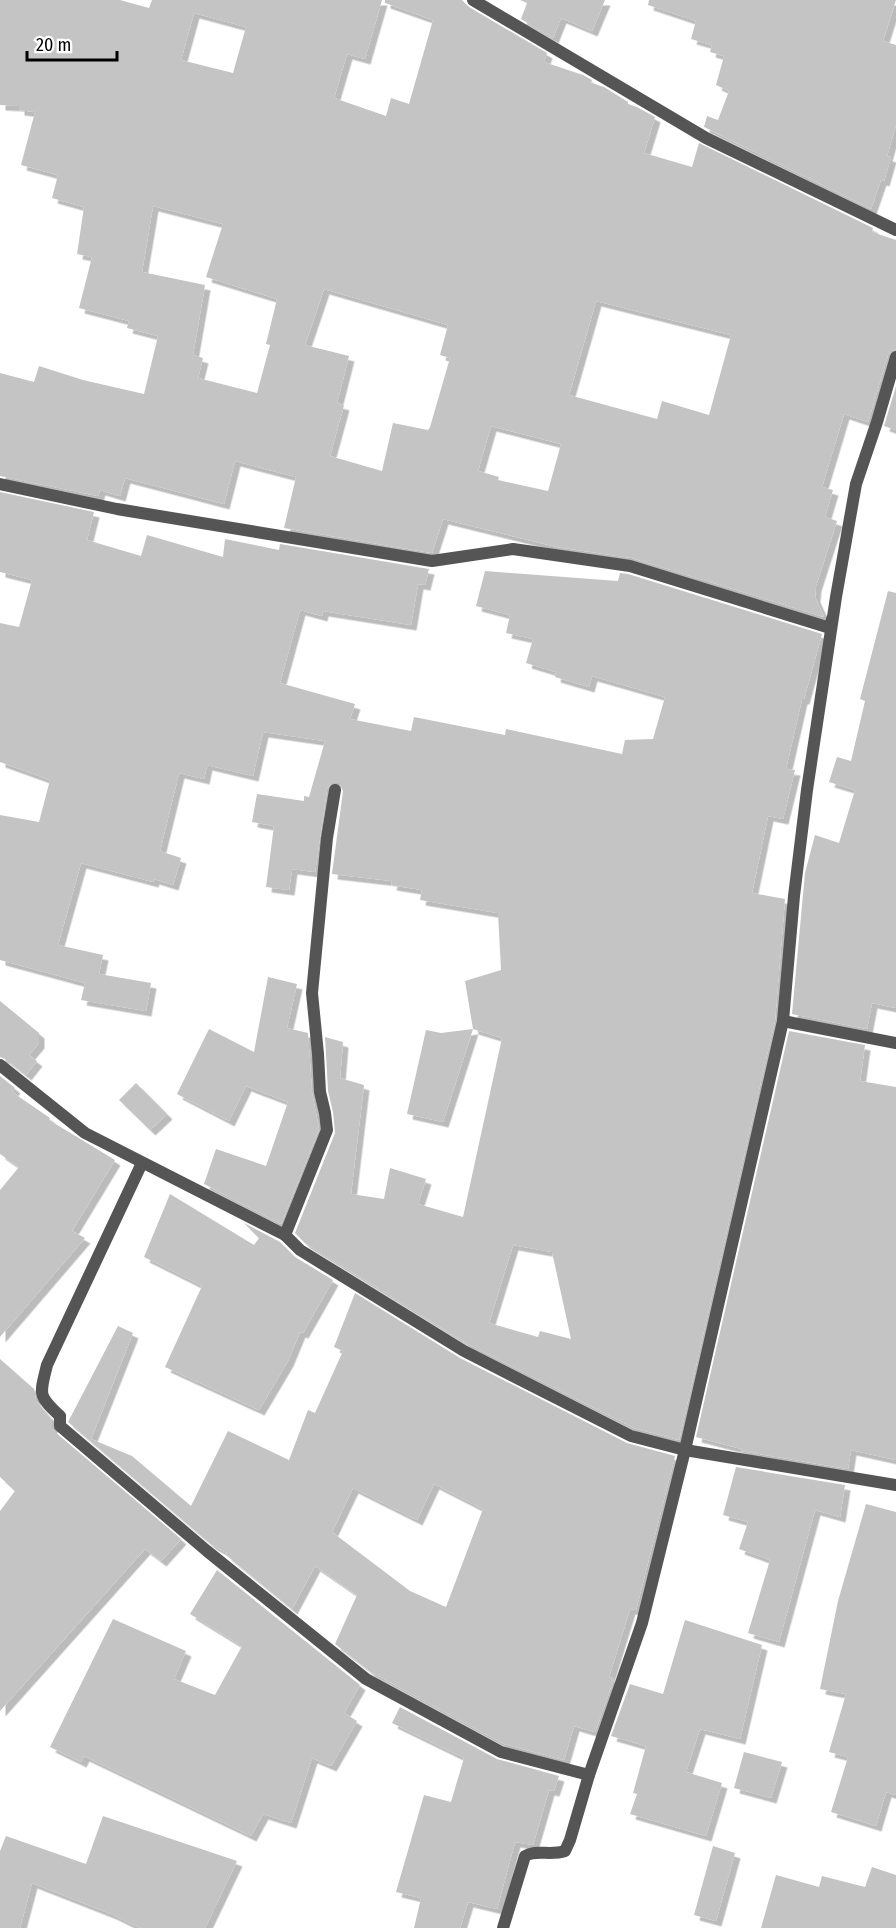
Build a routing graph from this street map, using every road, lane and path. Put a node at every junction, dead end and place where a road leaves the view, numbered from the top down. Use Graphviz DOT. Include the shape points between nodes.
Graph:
graph roads {
  1 [pos="473,0"];
  2 [pos="896,230"];
  3 [pos="896,357"];
  4 [pos="0,484"];
  5 [pos="836,597"];
  6 [pos="335,790"];
  7 [pos="783,1021"];
  8 [pos="896,1043"];
  9 [pos="0,1065"];
  10 [pos="142,1163"];
  11 [pos="285,1235"];
  12 [pos="685,1450"];
  13 [pos="896,1485"];
  14 [pos="589,1775"];
  15 [pos="503,1928"];
  1 -- 2 [label="street" via="706,138"];
  3 -- 5 [label="street" via="856,484"];
  4 -- 5 [label="street" via="117,508 432,561 513,549 630,566 830,628"];
  5 -- 7 [label="street" via="805,802"];
  6 -- 11 [label="street" via="312,993 327,1130"];
  7 -- 8 [label="street"];
  7 -- 12 [label="street"];
  9 -- 10 [label="street" via="86,1133"];
  10 -- 11 [label="street"];
  10 -- 14 [label="street" via="47,1365 41,1391 44,1401 60,1416 60,1426 366,1679 501,1752"];
  11 -- 12 [label="street" via="300,1250 464,1351 631,1436"];
  12 -- 13 [label="street"];
  12 -- 14 [label="street" via="642,1623"];
  14 -- 15 [label="street" via="565,1851 532,1852 525,1856"];
}
